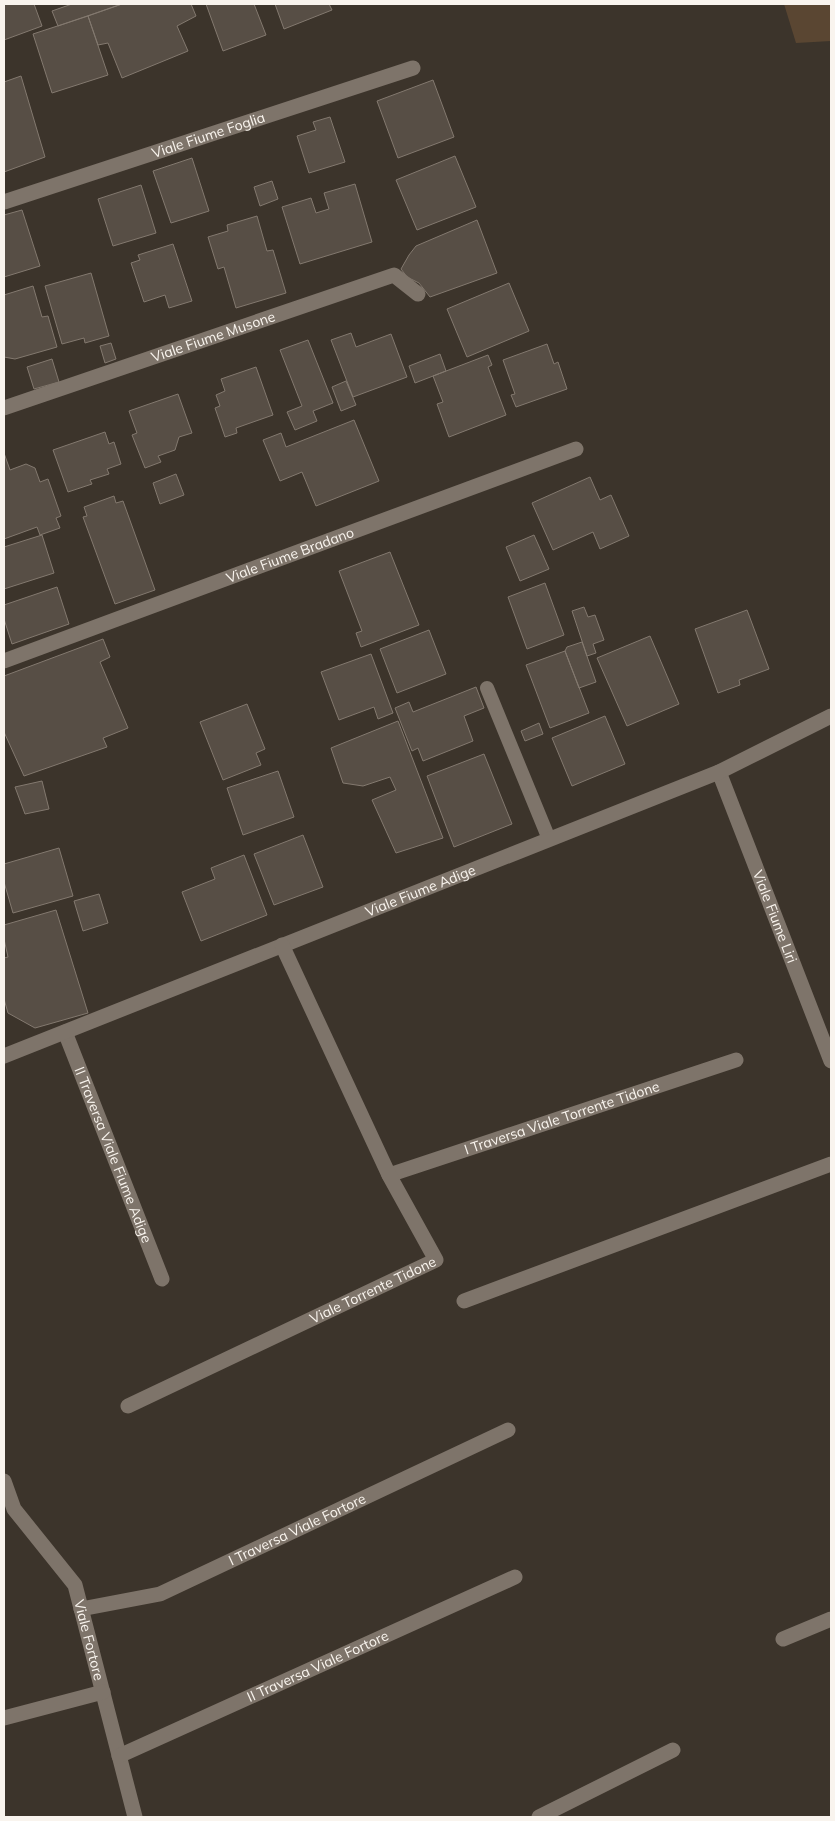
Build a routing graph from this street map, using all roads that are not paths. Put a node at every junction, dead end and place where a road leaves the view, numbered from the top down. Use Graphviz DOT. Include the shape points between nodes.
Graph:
graph roads {
  1 [pos="413,68"];
  2 [pos="4,202"];
  3 [pos="418,294"];
  4 [pos="4,408"];
  5 [pos="576,449"];
  6 [pos="4,661"];
  7 [pos="487,688"];
  8 [pos="831,716"];
  9 [pos="719,772"];
  10 [pos="548,839"];
  11 [pos="282,946"];
  12 [pos="65,1032"];
  13 [pos="4,1056"];
  14 [pos="736,1060"];
  15 [pos="831,1061"];
  16 [pos="831,1164"];
  17 [pos="389,1175"];
  18 [pos="162,1279"];
  19 [pos="464,1301"];
  20 [pos="128,1406"];
  21 [pos="508,1430"];
  22 [pos="4,1481"];
  23 [pos="9,1511"];
  24 [pos="515,1577"];
  25 [pos="81,1609"];
  26 [pos="831,1619"];
  27 [pos="783,1639"];
  28 [pos="103,1692"];
  29 [pos="4,1718"];
  30 [pos="673,1750"];
  31 [pos="119,1756"];
  32 [pos="135,1817"];
  33 [pos="539,1817"];
  1 -- 2 [label="street, Viale Fiume Foglia"];
  3 -- 4 [label="street, Viale Fiume Musone" via="394,275"];
  5 -- 6 [label="street, Viale Fiume Bradano"];
  7 -- 10 [label="lane"];
  8 -- 9 [label="street, Viale Fiume Adige"];
  9 -- 10 [label="street, Viale Fiume Adige"];
  9 -- 15 [label="street, Viale Fiume Liri"];
  10 -- 11 [label="street, Viale Fiume Adige"];
  11 -- 12 [label="street, Viale Fiume Adige"];
  11 -- 17 [label="street, Viale Torrente Tidone"];
  12 -- 13 [label="street, Viale Fiume Adige"];
  12 -- 18 [label="street, II Traversa Viale Fiume Adige"];
  14 -- 17 [label="street, I Traversa Viale Torrente Tidone"];
  16 -- 19 [label="street"];
  17 -- 20 [label="street, Viale Torrente Tidone" via="436,1260"];
  21 -- 25 [label="street, I Traversa Viale Fortore" via="160,1594"];
  22 -- 23 [label="street, Viale Fortore"];
  23 -- 25 [label="street, Viale Fortore" via="75,1585"];
  24 -- 31 [label="street, II Traversa Viale Fortore"];
  25 -- 28 [label="street, Viale Fortore"];
  26 -- 27 [label="street"];
  28 -- 29 [label="street"];
  28 -- 31 [label="street, Viale Fortore"];
  30 -- 33 [label="street"];
  31 -- 32 [label="street, Viale Fortore"];
}
